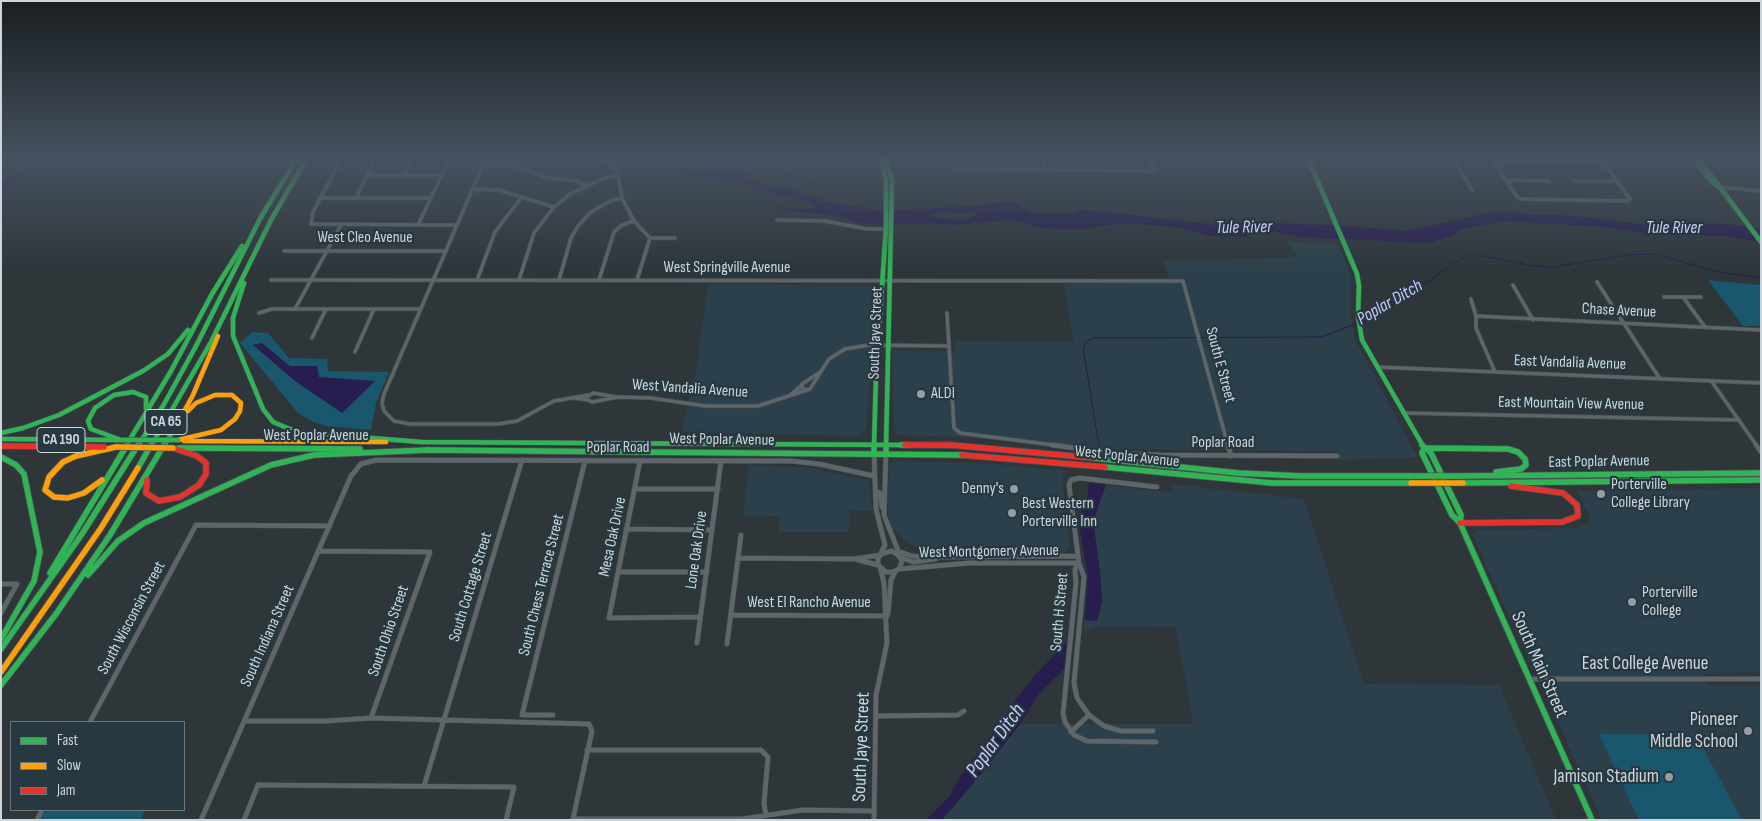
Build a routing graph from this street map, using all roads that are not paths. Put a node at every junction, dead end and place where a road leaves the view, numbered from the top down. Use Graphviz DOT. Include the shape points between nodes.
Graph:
graph roads {
  1 [pos="274,196"];
  2 [pos="285,196"];
  3 [pos="469,196"];
  4 [pos="516,196"];
  5 [pos="567,196"];
  6 [pos="888,196"];
  7 [pos="890,196"];
  8 [pos="1325,196"];
  9 [pos="1517,196"];
  10 [pos="1628,196"];
  11 [pos="1726,196"];
  12 [pos="319,198"];
  13 [pos="356,198"];
  14 [pos="431,198"];
  15 [pos="521,198"];
  16 [pos="622,198"];
  17 [pos="1523,200"];
  18 [pos="889,201"];
  19 [pos="1627,201"];
  20 [pos="554,207"];
  21 [pos="261,217"];
  22 [pos="777,220"];
  23 [pos="634,221"];
  24 [pos="418,224"];
  25 [pos="341,225"];
  26 [pos="456,225"];
  27 [pos="888,229"];
  28 [pos="650,238"];
  29 [pos="675,238"];
  30 [pos="1761,242"];
  31 [pos="256,251"];
  32 [pos="284,251"];
  33 [pos="326,251"];
  34 [pos="446,251"];
  35 [pos="271,280"];
  36 [pos="311,280"];
  37 [pos="433,280"];
  38 [pos="477,280"];
  39 [pos="518,280"];
  40 [pos="559,280"];
  41 [pos="599,280"];
  42 [pos="637,280"];
  43 [pos="883,281"];
  44 [pos="890,281"];
  45 [pos="1183,281"];
  46 [pos="1597,282"];
  47 [pos="1513,285"];
  48 [pos="212,294"];
  49 [pos="1664,297"];
  50 [pos="1683,297"];
  51 [pos="1701,297"];
  52 [pos="233,298"];
  53 [pos="1471,299"];
  54 [pos="295,309"];
  55 [pos="326,309"];
  56 [pos="374,309"];
  57 [pos="420,309"];
  58 [pos="259,313"];
  59 [pos="947,313"];
  60 [pos="1476,316"];
  61 [pos="1533,320"];
  62 [pos="1623,323"];
  63 [pos="1705,327"];
  64 [pos="1761,330"];
  65 [pos="312,338"];
  66 [pos="878,345"];
  67 [pos="888,345"];
  68 [pos="949,346"];
  69 [pos="355,352"];
  70 [pos="1377,367"];
  71 [pos="820,372"];
  72 [pos="1496,372"];
  73 [pos="1660,379"];
  74 [pos="807,381"];
  75 [pos="1712,382"];
  76 [pos="1761,383"];
  77 [pos="812,385"];
  78 [pos="801,386"];
  79 [pos="806,390"];
  80 [pos="598,394"];
  81 [pos="588,397"];
  82 [pos="788,397"];
  83 [pos="618,398"];
  84 [pos="597,400"];
  85 [pos="1403,413"];
  86 [pos="1738,420"];
  87 [pos="180,421"];
  88 [pos="140,423"];
  89 [pos="1,433"];
  90 [pos="1,439"];
  91 [pos="121,440"];
  92 [pos="178,440"];
  93 [pos="422,442"];
  94 [pos="874,444"];
  95 [pos="886,444"];
  96 [pos="1,446"];
  97 [pos="116,447"];
  98 [pos="173,448"];
  99 [pos="1424,448"];
  100 [pos="428,450"];
  101 [pos="1761,452"];
  102 [pos="874,453"];
  103 [pos="886,454"];
  104 [pos="1231,456"];
  105 [pos="1337,456"];
  106 [pos="1,457"];
  107 [pos="522,460"];
  108 [pos="586,461"];
  109 [pos="640,461"];
  110 [pos="721,461"];
  111 [pos="361,464"];
  112 [pos="113,466"];
  113 [pos="150,471"];
  114 [pos="1761,473"];
  115 [pos="874,476"];
  116 [pos="1438,476"];
  117 [pos="1458,476"];
  118 [pos="1761,480"];
  119 [pos="1440,483"];
  120 [pos="1485,483"];
  121 [pos="1158,487"];
  122 [pos="636,489"];
  123 [pos="718,489"];
  124 [pos="876,491"];
  125 [pos="884,509"];
  126 [pos="1460,523"];
  127 [pos="330,526"];
  128 [pos="626,530"];
  129 [pos="712,530"];
  130 [pos="741,535"];
  131 [pos="319,552"];
  132 [pos="881,554"];
  133 [pos="899,554"];
  134 [pos="1078,556"];
  135 [pos="996,557"];
  136 [pos="738,558"];
  137 [pos="853,559"];
  138 [pos="997,563"];
  139 [pos="1079,563"];
  140 [pos="877,565"];
  141 [pos="898,570"];
  142 [pos="618,572"];
  143 [pos="707,572"];
  144 [pos="1,584"];
  145 [pos="1,614"];
  146 [pos="56,614"];
  147 [pos="731,615"];
  148 [pos="25,616"];
  149 [pos="887,616"];
  150 [pos="700,617"];
  151 [pos="1,639"];
  152 [pos="697,643"];
  153 [pos="727,644"];
  154 [pos="1,649"];
  155 [pos="1068,663"];
  156 [pos="1075,665"];
  157 [pos="1,672"];
  158 [pos="1529,679"];
  159 [pos="1761,679"];
  160 [pos="1,685"];
  161 [pos="964,711"];
  162 [pos="553,715"];
  163 [pos="1089,715"];
  164 [pos="876,716"];
  165 [pos="371,718"];
  166 [pos="443,720"];
  167 [pos="91,721"];
  168 [pos="245,721"];
  169 [pos="1130,731"];
  170 [pos="1153,731"];
  171 [pos="1072,732"];
  172 [pos="1132,742"];
  173 [pos="1156,742"];
  174 [pos="588,750"];
  175 [pos="424,786"];
  176 [pos="874,811"];
  177 [pos="766,816"];
  178 [pos="573,819"];
  179 [pos="639,819"];
  180 [pos="706,819"];
  181 [pos="201,820"];
  182 [pos="244,820"];
  183 [pos="506,820"];
  184 [pos="874,820"];
  185 [pos="1592,820"];
  1 -- 21 [label="main road, CA 65"];
  2 -- 31 [label="main road, CA 65"];
  3 -- 26 [label="street"];
  4 -- 15 [label="street"];
  5 -- 20 [label="street"];
  6 -- 18 [label="main road, South Jaye Street"];
  7 -- 18 [label="main road, South Jaye Street"];
  8 -- 70 [label="main road, South Main Street" via="1359,282 1359,329"];
  9 -- 17 [label="street"];
  10 -- 19 [label="street"];
  11 -- 30 [label="main road"];
  12 -- 13 [label="street"];
  12 -- 25 [label="street" via="311,224"];
  13 -- 14 [label="street"];
  14 -- 24 [label="street"];
  15 -- 20 [label="street"];
  15 -- 38 [label="street" via="495,232"];
  16 -- 23 [label="street"];
  16 -- 40 [label="street" via="591,212 578,226 571,238"];
  17 -- 19 [label="street"];
  18 -- 27 [label="main road, South Jaye Street"];
  20 -- 39 [label="street" via="534,233"];
  21 -- 48 [label="main road"];
  21 -- 148 [label="main road, CA 65" via="163,406 82,534"];
  22 -- 27 [label="street" via="825,221 867,229"];
  23 -- 28 [label="street"];
  23 -- 41 [label="street" via="614,232"];
  24 -- 25 [label="street"];
  24 -- 26 [label="street"];
  25 -- 33 [label="street"];
  26 -- 34 [label="street"];
  27 -- 43 [label="main road, South Jaye Street"];
  27 -- 44 [label="main road, South Jaye Street"];
  28 -- 29 [label="street"];
  28 -- 42 [label="street"];
  31 -- 52 [label="main road, CA 65"];
  31 -- 93 [label="main road" via="236,306 232,327 236,346 266,415 279,426 298,432"];
  32 -- 33 [label="street, West Cleo Avenue"];
  33 -- 34 [label="street, West Cleo Avenue"];
  33 -- 36 [label="street"];
  34 -- 37 [label="street"];
  35 -- 36 [label="street, West Springville Avenue"];
  36 -- 37 [label="street, West Springville Avenue"];
  36 -- 54 [label="street"];
  37 -- 38 [label="street, West Springville Avenue"];
  37 -- 57 [label="street"];
  38 -- 39 [label="street, West Springville Avenue"];
  39 -- 40 [label="street, West Springville Avenue"];
  40 -- 41 [label="street, West Springville Avenue"];
  41 -- 42 [label="street, West Springville Avenue"];
  42 -- 43 [label="street, West Springville Avenue"];
  43 -- 44 [label="street, West Springville Avenue"];
  43 -- 66 [label="main road, South Jaye Street"];
  44 -- 45 [label="street, West Springville Avenue"];
  44 -- 67 [label="main road, South Jaye Street"];
  45 -- 104 [label="street, South E Street"];
  46 -- 62 [label="street"];
  47 -- 61 [label="street"];
  48 -- 88 [label="main road"];
  48 -- 89 [label="main road" via="182,339 158,361 60,415"];
  49 -- 50 [label="street"];
  50 -- 51 [label="street"];
  50 -- 63 [label="street"];
  52 -- 87 [label="main road" via="206,369"];
  52 -- 157 [label="main road, CA 65" via="194,373 131,480"];
  53 -- 60 [label="street"];
  54 -- 55 [label="street"];
  54 -- 58 [label="street" via="272,309"];
  55 -- 56 [label="street"];
  55 -- 65 [label="street"];
  56 -- 57 [label="street"];
  56 -- 69 [label="street"];
  57 -- 81 [label="street" via="382,402 384,411 394,421 410,424 498,424 517,421 544,406"];
  59 -- 68 [label="street"];
  60 -- 61 [label="street, Chase Avenue"];
  60 -- 72 [label="street" via="1476,328"];
  61 -- 62 [label="street, Chase Avenue"];
  62 -- 63 [label="street, Chase Avenue"];
  62 -- 73 [label="street"];
  63 -- 64 [label="street, Chase Avenue"];
  66 -- 67 [label="street"];
  66 -- 71 [label="street" via="858,346 840,352 829,359"];
  66 -- 94 [label="main road, South Jaye Street"];
  67 -- 68 [label="street"];
  67 -- 95 [label="main road, South Jaye Street"];
  68 -- 104 [label="street, Poplar Road" via="954,428 960,433 1113,452"];
  70 -- 72 [label="street, East Vandalia Avenue"];
  70 -- 85 [label="main road, South Main Street"];
  71 -- 74 [label="street"];
  71 -- 77 [label="street"];
  72 -- 73 [label="street, East Vandalia Avenue"];
  73 -- 75 [label="street, East Vandalia Avenue"];
  74 -- 77 [label="street"];
  74 -- 78 [label="street"];
  75 -- 76 [label="street, East Vandalia Avenue"];
  75 -- 86 [label="street"];
  77 -- 79 [label="street"];
  78 -- 79 [label="street"];
  78 -- 82 [label="street, West Vandalia Avenue"];
  79 -- 82 [label="street, West Vandalia Avenue"];
  80 -- 81 [label="street, West Vandalia Avenue"];
  80 -- 83 [label="street, West Vandalia Avenue"];
  80 -- 84 [label="street"];
  81 -- 84 [label="street, West Vandalia Avenue" via="592,402"];
  82 -- 83 [label="street, West Vandalia Avenue" via="748,406 706,406 659,399"];
  83 -- 84 [label="street, West Vandalia Avenue"];
  85 -- 86 [label="street, East Mountain View Avenue"];
  85 -- 99 [label="main road, South Main Street"];
  86 -- 101 [label="street"];
  87 -- 92 [label="main road" via="192,407 209,396 232,395 241,403 238,415 221,430"];
  87 -- 113 [label="main road"];
  88 -- 91 [label="main road" via="147,404 142,394 121,393 99,404 90,416 89,425 95,432"];
  88 -- 112 [label="main road"];
  90 -- 91 [label="main road, West Poplar Avenue / CA 190"];
  91 -- 92 [label="main road, West Poplar Avenue / CA 190, bridge"];
  92 -- 93 [label="main road, West Poplar Avenue / CA 190"];
  93 -- 94 [label="main road, West Poplar Avenue / CA 190"];
  94 -- 95 [label="main road, West Poplar Avenue / CA 190"];
  94 -- 102 [label="main road, South Jaye Street"];
  95 -- 103 [label="main road, South Jaye Street"];
  95 -- 116 [label="main road, West Poplar Avenue / CA 190, bridge" via="993,448 1251,474"];
  96 -- 97 [label="main road, West Poplar Avenue / CA 190"];
  97 -- 98 [label="main road, West Poplar Avenue / CA 190, bridge"];
  97 -- 112 [label="main road" via="63,462 48,477 45,490 60,499 76,496 98,484"];
  98 -- 100 [label="main road, West Poplar Avenue / CA 190"];
  98 -- 113 [label="main road" via="197,456 206,463 206,474 199,484 173,500 159,501 146,493"];
  99 -- 117 [label="main road" via="1508,449 1521,453 1526,462 1521,469"];
  99 -- 126 [label="main road, South Main Street" via="1422,453 1452,515"];
  100 -- 102 [label="main road, West Poplar Avenue / CA 190"];
  100 -- 146 [label="main road" via="305,456 254,472 128,533 109,550"];
  102 -- 103 [label="main road, West Poplar Avenue / CA 190"];
  102 -- 115 [label="street, South Jaye Street"];
  103 -- 119 [label="main road, West Poplar Avenue / CA 190, bridge" via="1009,457 1272,483"];
  103 -- 125 [label="street, South Jaye Street"];
  104 -- 105 [label="street, Poplar Road"];
  106 -- 151 [label="main road" via="24,474 40,552 38,569 29,592"];
  107 -- 108 [label="street, Poplar Road"];
  107 -- 111 [label="street, Poplar Road" via="376,460"];
  107 -- 166 [label="street, South Cottage Street"];
  108 -- 109 [label="street, Poplar Road"];
  108 -- 162 [label="street, South Chess Terrace Street" via="522,715"];
  109 -- 110 [label="street, Poplar Road"];
  109 -- 122 [label="street, Mesa Oak Drive"];
  110 -- 115 [label="street, Poplar Road" via="806,462"];
  110 -- 123 [label="street, Lone Oak Drive"];
  111 -- 127 [label="street, South Indiana Street" via="351,476"];
  112 -- 148 [label="main road"];
  113 -- 146 [label="main road"];
  114 -- 117 [label="main road, East Poplar Avenue / CA 190"];
  115 -- 124 [label="street, South Jaye Street"];
  116 -- 117 [label="main road, East Poplar Avenue / CA 190, bridge"];
  118 -- 120 [label="main road, East Poplar Avenue / CA 190"];
  119 -- 120 [label="main road, East Poplar Avenue / CA 190, bridge"];
  120 -- 126 [label="main road" via="1559,492 1572,499 1579,514 1562,522"];
  121 -- 134 [label="street, South H Street" via="1080,478 1071,480"];
  122 -- 123 [label="street"];
  122 -- 128 [label="street, Mesa Oak Drive"];
  123 -- 129 [label="street, Lone Oak Drive"];
  124 -- 125 [label="street, South Jaye Street" via="880,493"];
  124 -- 132 [label="street, South Jaye Street" via="876,509 884,545"];
  125 -- 133 [label="street, South Jaye Street" via="886,524"];
  126 -- 158 [label="main road, South Main Street"];
  127 -- 131 [label="street, South Indiana Street"];
  127 -- 167 [label="street, South Wisconsin Street" via="196,525"];
  128 -- 129 [label="street"];
  128 -- 142 [label="street, Mesa Oak Drive"];
  129 -- 143 [label="street, Lone Oak Drive"];
  130 -- 136 [label="street"];
  131 -- 165 [label="street, South Ohio Street" via="430,552"];
  131 -- 168 [label="street, South Indiana Street"];
  132 -- 133 [label="street" via="891,551"];
  132 -- 137 [label="street"];
  132 -- 140 [label="street"];
  133 -- 135 [label="street, West Montgomery Avenue" via="913,562 951,557"];
  133 -- 141 [label="street" via="902,564"];
  134 -- 135 [label="street, West Montgomery Avenue"];
  134 -- 139 [label="street, South H Street"];
  135 -- 138 [label="street"];
  136 -- 137 [label="street"];
  136 -- 147 [label="street"];
  137 -- 140 [label="street"];
  138 -- 139 [label="street, West Montgomery Avenue"];
  138 -- 141 [label="street, West Montgomery Avenue" via="942,564"];
  139 -- 155 [label="street, South H Street" via="1075,569"];
  139 -- 156 [label="street, South H Street" via="1084,582"];
  140 -- 141 [label="street" via="886,572"];
  140 -- 149 [label="street, South Jaye Street"];
  141 -- 149 [label="street, South Jaye Street" via="891,580"];
  142 -- 143 [label="street"];
  142 -- 150 [label="street, Mesa Oak Drive" via="609,618"];
  143 -- 150 [label="street, Lone Oak Drive"];
  144 -- 145 [label="street" via="17,584"];
  146 -- 160 [label="main road"];
  147 -- 149 [label="street, West El Rancho Avenue"];
  147 -- 153 [label="street"];
  148 -- 154 [label="main road, CA 65"];
  149 -- 164 [label="street, South Jaye Street" via="886,652 876,695"];
  150 -- 152 [label="street, Lone Oak Drive"];
  155 -- 156 [label="street, South H Street"];
  155 -- 171 [label="street, South H Street" via="1063,714"];
  156 -- 163 [label="street, South H Street" via="1075,692"];
  158 -- 159 [label="street, East College Avenue"];
  158 -- 185 [label="main road, South Main Street"];
  161 -- 164 [label="street" via="958,715"];
  163 -- 169 [label="street, South H Street" via="1110,728"];
  163 -- 171 [label="street"];
  164 -- 176 [label="street, South Jaye Street"];
  165 -- 166 [label="street"];
  165 -- 168 [label="street"];
  166 -- 174 [label="street" via="589,724 592,731"];
  166 -- 175 [label="street, South Cottage Street"];
  168 -- 181 [label="street, South Indiana Street"];
  169 -- 170 [label="street, South H Street"];
  169 -- 172 [label="street"];
  171 -- 172 [label="street" via="1080,739 1092,742"];
  172 -- 173 [label="street"];
  174 -- 177 [label="street" via="761,750 768,756"];
  174 -- 178 [label="street"];
  175 -- 182 [label="street" via="258,785"];
  175 -- 183 [label="street" via="514,787"];
  176 -- 177 [label="street" via="803,810"];
  176 -- 184 [label="street, South Jaye Street"];
  177 -- 180 [label="street"];
  178 -- 179 [label="street"];
  179 -- 180 [label="street"];
}
